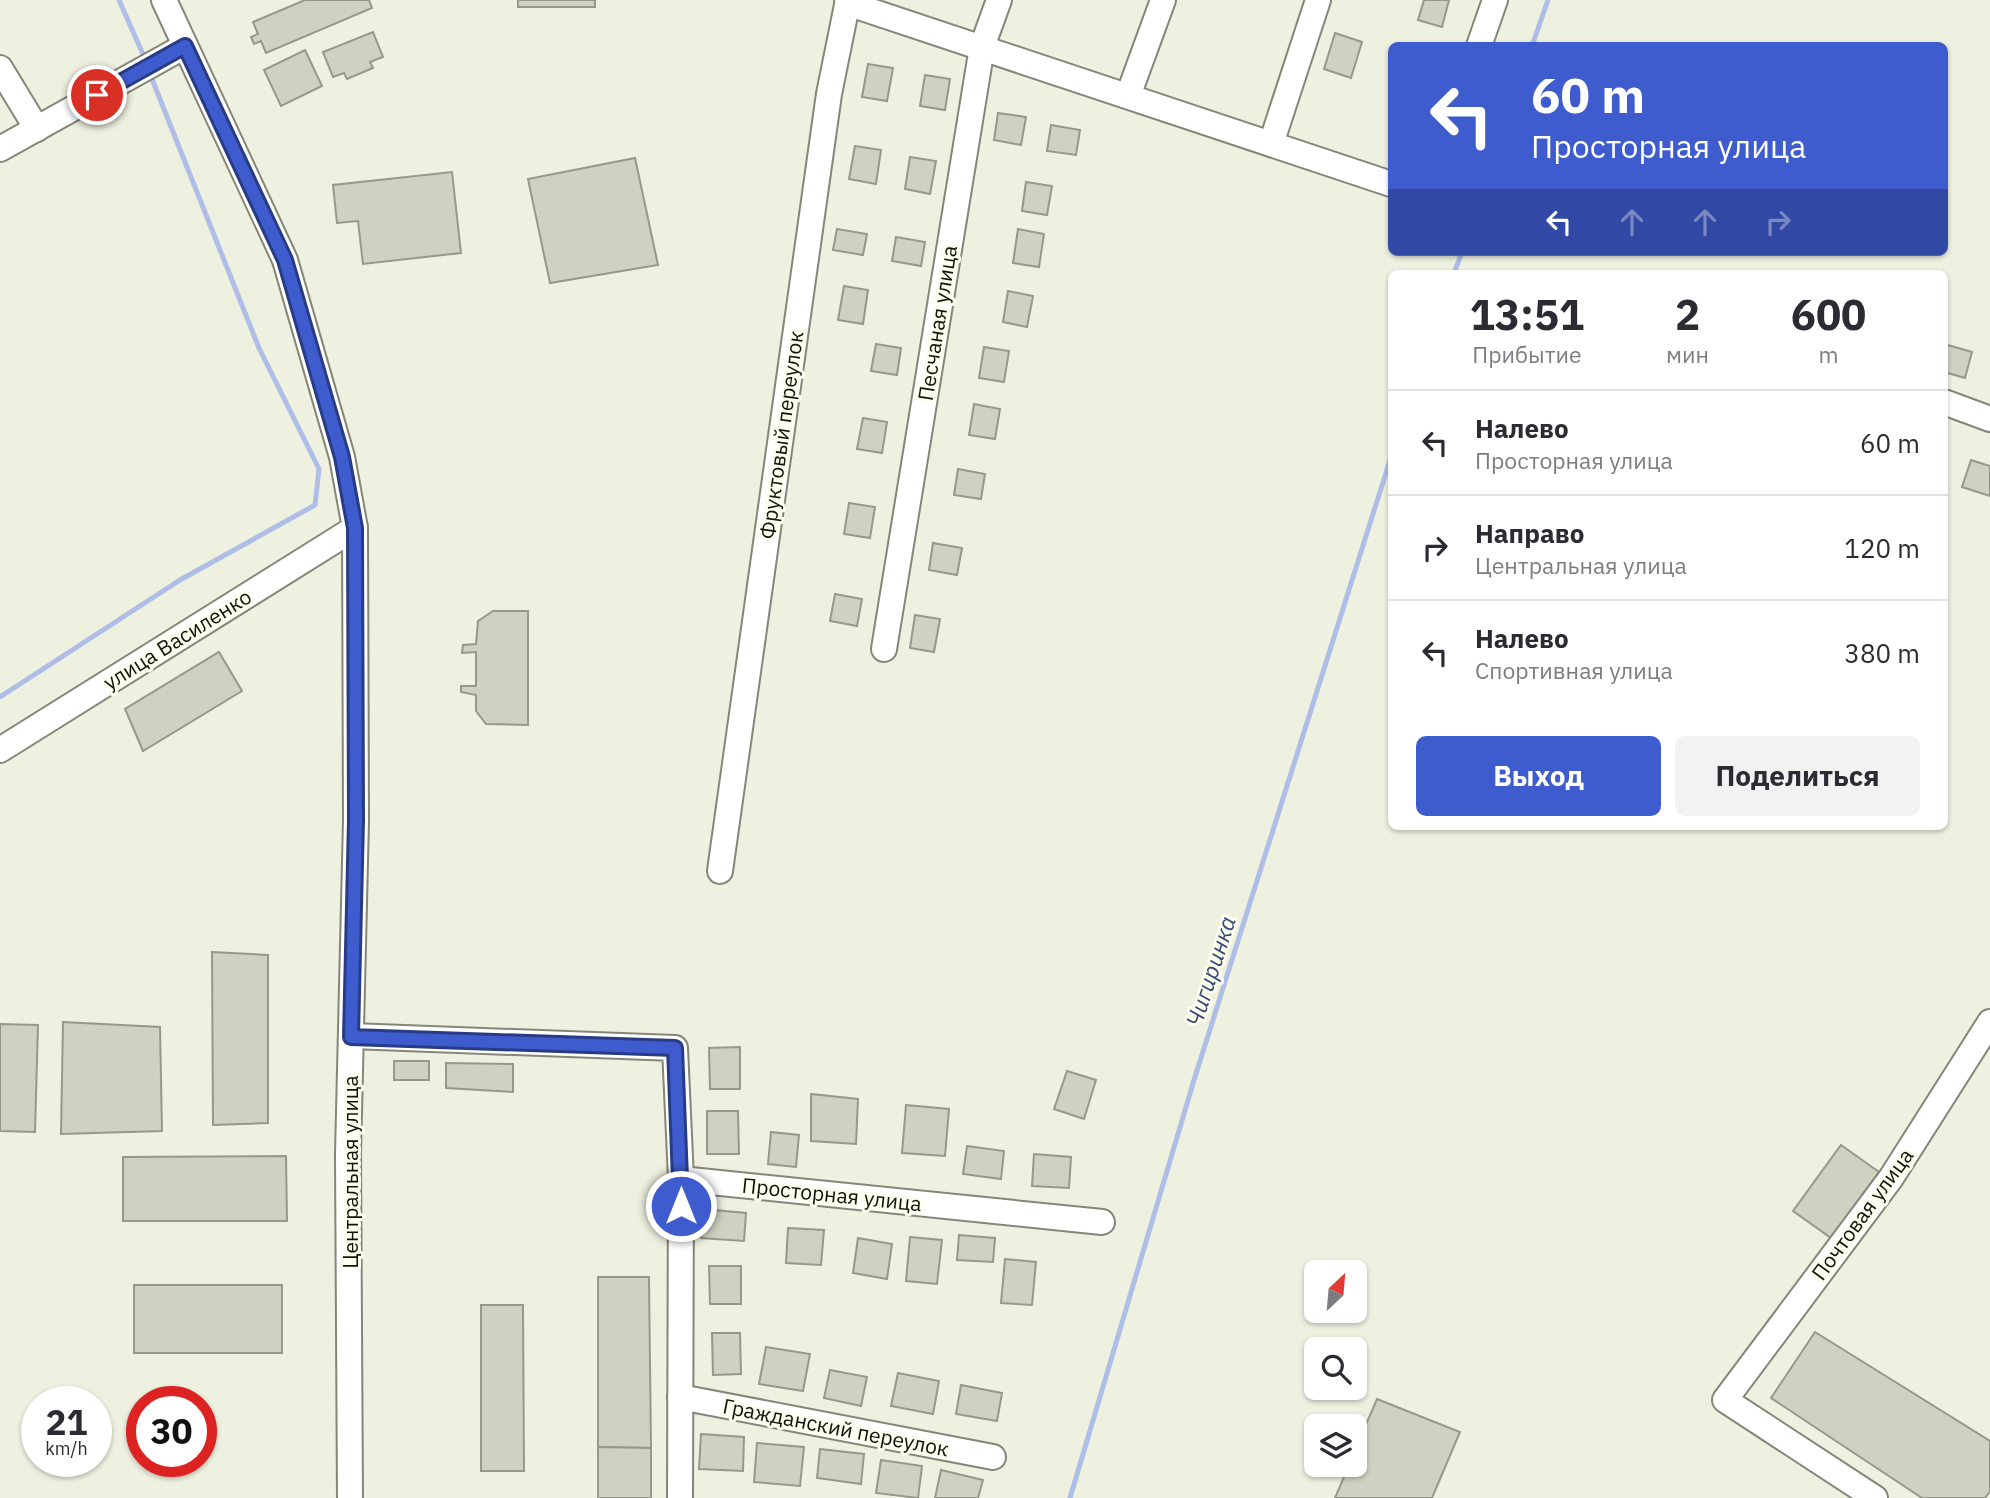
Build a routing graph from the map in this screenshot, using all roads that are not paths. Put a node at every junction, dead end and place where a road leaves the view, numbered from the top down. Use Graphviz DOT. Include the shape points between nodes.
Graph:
graph roads {
  1 [pos="164,0"];
  2 [pos="999,0"];
  3 [pos="1163,0"];
  4 [pos="1318,0"];
  5 [pos="1495,0"];
  6 [pos="848,2"];
  7 [pos="1480,42"];
  8 [pos="185,46"];
  9 [pos="982,47"];
  10 [pos="0,68"];
  11 [pos="1128,96"];
  12 [pos="37,129"];
  13 [pos="1271,144"];
  14 [pos="0,149"];
  15 [pos="1388,183"];
  16 [pos="1948,403"];
  17 [pos="1990,419"];
  18 [pos="355,528"];
  19 [pos="884,649"];
  20 [pos="0,750"];
  21 [pos="720,871"];
  22 [pos="1990,1022"];
  23 [pos="351,1037"];
  24 [pos="681,1179"];
  25 [pos="1102,1222"];
  26 [pos="680,1397"];
  27 [pos="993,1457"];
  28 [pos="349,1498"];
  29 [pos="680,1498"];
  30 [pos="1875,1498"];
  1 -- 8 [label="street, Центральная улица"];
  2 -- 9 [label="street, Песчаная улица"];
  3 -- 11 [label="street"];
  4 -- 13 [label="street"];
  5 -- 7 [label="street"];
  6 -- 9 [label="street"];
  6 -- 21 [label="street, Фруктовый переулок" via="829,94"];
  8 -- 12 [label="street"];
  8 -- 18 [label="street, Центральная улица" via="285,260 342,457"];
  9 -- 11 [label="street"];
  9 -- 19 [label="street, Песчаная улица"];
  10 -- 12 [label="street"];
  11 -- 13 [label="street"];
  12 -- 14 [label="street"];
  13 -- 15 [label="street"];
  16 -- 17 [label="street"];
  18 -- 20 [label="street, улица Василенко"];
  18 -- 23 [label="street, Центральная улица"];
  22 -- 30 [label="street, Почтовая улица" via="1891,1178 1725,1400"];
  23 -- 24 [label="street" via="675,1048"];
  23 -- 28 [label="street, Центральная улица"];
  24 -- 25 [label="street, Просторная улица"];
  24 -- 26 [label="street"];
  26 -- 27 [label="street, Гражданский переулок"];
  26 -- 29 [label="street"];
}
